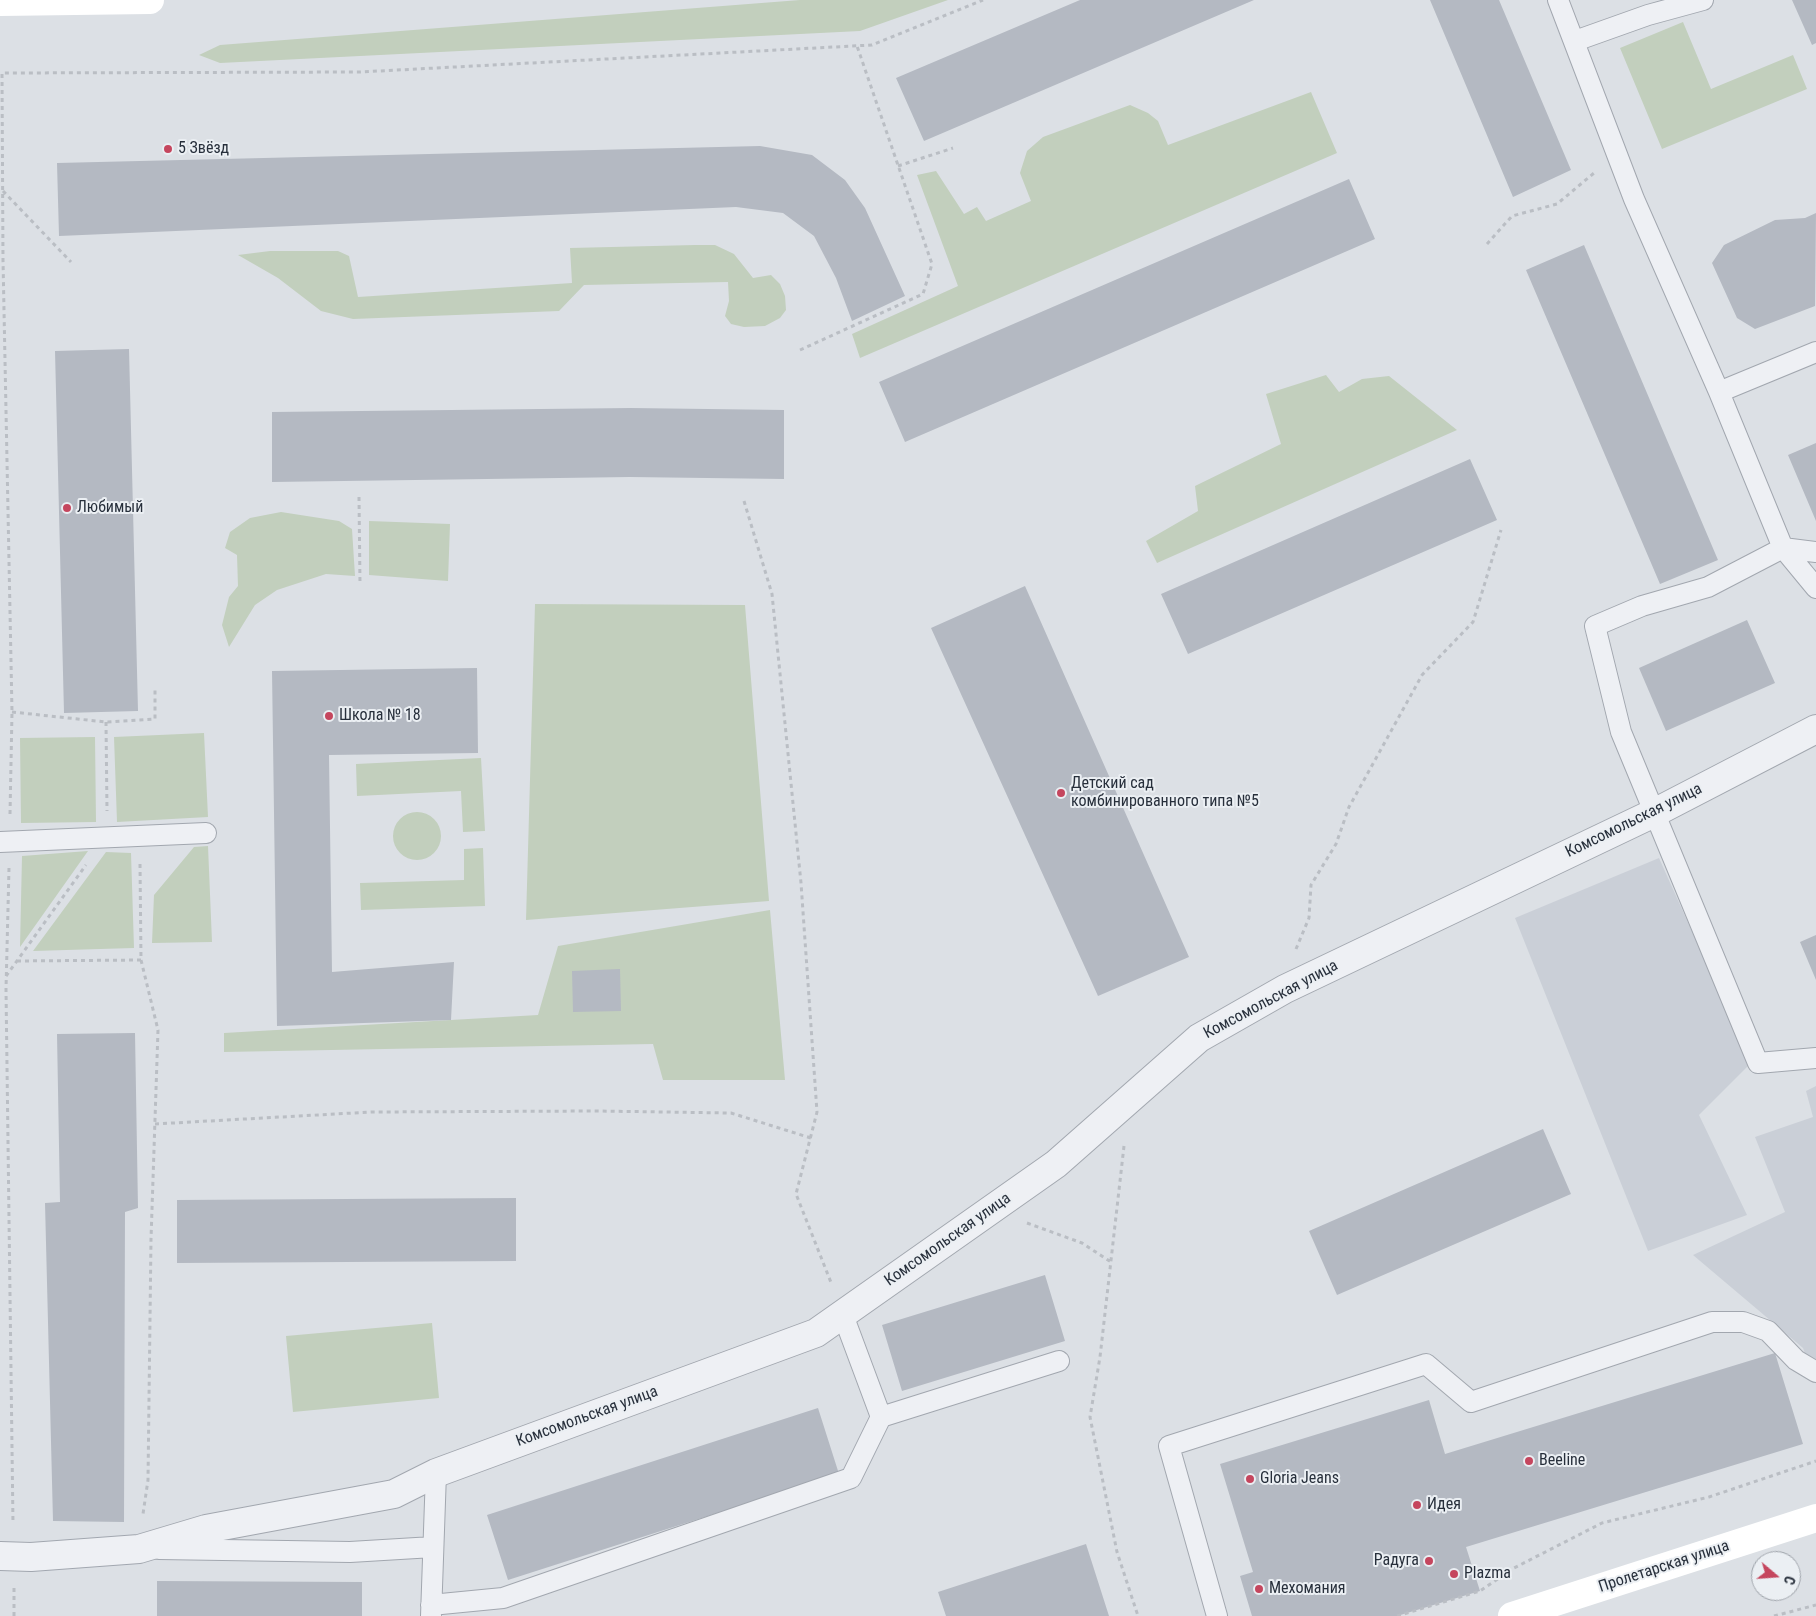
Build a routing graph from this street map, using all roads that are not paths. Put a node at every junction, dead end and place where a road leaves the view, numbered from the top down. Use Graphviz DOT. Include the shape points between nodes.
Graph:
graph roads {
  1 [pos="150,0"];
  2 [pos="1558,0"];
  3 [pos="1703,0"];
  4 [pos="0,2"];
  5 [pos="1575,40"];
  6 [pos="1816,352"];
  7 [pos="1718,392"];
  8 [pos="1782,548"];
  9 [pos="1816,552"];
  10 [pos="1816,588"];
  11 [pos="1816,729"];
  12 [pos="1654,813"];
  13 [pos="206,833"];
  14 [pos="5,842"];
  15 [pos="1816,1058"];
  16 [pos="843,1314"];
  17 [pos="1059,1361"];
  18 [pos="1816,1372"];
  19 [pos="880,1417"];
  20 [pos="436,1473"];
  21 [pos="1816,1518"];
  22 [pos="433,1547"];
  23 [pos="139,1549"];
  24 [pos="6,1556"];
  25 [pos="431,1611"];
  26 [pos="1217,1616"];
  27 [pos="1512,1616"];
  1 -- 4 [label="street"];
  2 -- 5 [label="lane"];
  3 -- 5 [label="lane"];
  5 -- 7 [label="lane" via="1620,164"];
  6 -- 7 [label="lane"];
  7 -- 8 [label="lane"];
  8 -- 9 [label="lane"];
  8 -- 10 [label="lane"];
  8 -- 12 [label="lane" via="1708,587 1642,606 1595,626 1621,732"];
  11 -- 12 [label="street, Комсомольская улица"];
  12 -- 15 [label="lane" via="1758,1063"];
  12 -- 16 [label="street, Комсомольская улица" via="1285,989 1198,1038 1056,1164"];
  13 -- 14 [label="lane"];
  16 -- 19 [label="lane"];
  16 -- 20 [label="street, Комсомольская улица" via="816,1333"];
  17 -- 19 [label="lane"];
  18 -- 26 [label="lane" via="1796,1360 1768,1331 1743,1322 1712,1322 1471,1402 1426,1364 1169,1446"];
  19 -- 25 [label="lane" via="852,1478 503,1598"];
  20 -- 22 [label="lane"];
  20 -- 23 [label="street, Комсомольская улица" via="394,1494 206,1529"];
  21 -- 27 [label="street, Пролетарская улица"];
  22 -- 23 [label="lane" via="350,1552"];
  22 -- 25 [label="lane"];
  23 -- 24 [label="street, Комсомольская улица"];
}
